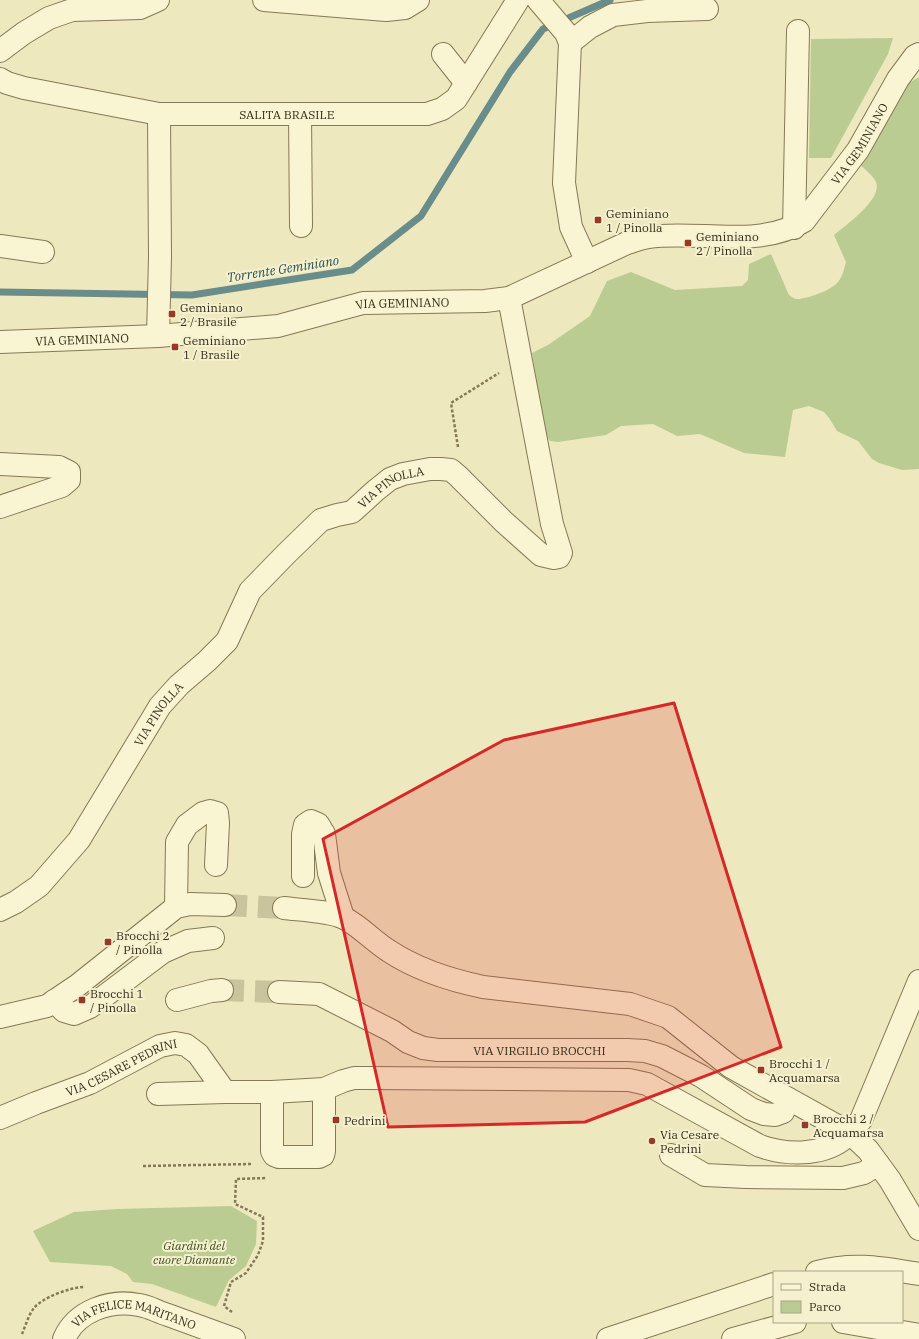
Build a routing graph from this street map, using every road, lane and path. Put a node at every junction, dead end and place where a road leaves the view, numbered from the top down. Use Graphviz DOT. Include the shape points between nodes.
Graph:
graph roads {
  1 [pos="158,0"];
  2 [pos="264,0"];
  3 [pos="418,0"];
  4 [pos="518,0"];
  5 [pos="538,0"];
  6 [pos="707,9"];
  7 [pos="798,31"];
  8 [pos="568,38"];
  9 [pos="0,51"];
  10 [pos="443,54"];
  11 [pos="919,54"];
  12 [pos="0,79"];
  13 [pos="466,83"];
  14 [pos="159,114"];
  15 [pos="300,114"];
  16 [pos="301,226"];
  17 [pos="794,228"];
  18 [pos="0,246"];
  19 [pos="43,252"];
  20 [pos="587,262"];
  21 [pos="509,298"];
  22 [pos="158,336"];
  23 [pos="0,342"];
  24 [pos="521,360"];
  25 [pos="0,464"];
  26 [pos="458,476"];
  27 [pos="0,507"];
  28 [pos="216,865"];
  29 [pos="303,876"];
  30 [pos="225,905"];
  31 [pos="176,907"];
  32 [pos="284,908"];
  33 [pos="0,910"];
  34 [pos="343,917"];
  35 [pos="213,938"];
  36 [pos="919,981"];
  37 [pos="222,990"];
  38 [pos="279,992"];
  39 [pos="177,1000"];
  40 [pos="54,1001"];
  41 [pos="0,1017"];
  42 [pos="324,1089"];
  43 [pos="225,1092"];
  44 [pos="272,1092"];
  45 [pos="158,1094"];
  46 [pos="788,1099"];
  47 [pos="0,1118"];
  48 [pos="850,1133"];
  49 [pos="671,1155"];
  50 [pos="277,1156"];
  51 [pos="878,1164"];
  52 [pos="143,1166"];
  53 [pos="919,1229"];
  54 [pos="822,1271"];
  55 [pos="900,1271"];
  56 [pos="903,1272"];
  57 [pos="919,1274"];
  58 [pos="773,1284"];
  59 [pos="235,1314"];
  60 [pos="791,1323"];
  61 [pos="849,1323"];
  62 [pos="919,1335"];
  63 [pos="64,1339"];
  64 [pos="234,1339"];
  65 [pos="608,1339"];
  66 [pos="733,1339"];
  1 -- 9 [label="street" via="140,8 72,10 49,18"];
  2 -- 3 [label="street" via="386,10 405,8"];
  4 -- 13 [label="street, SALITA BRASILE"];
  5 -- 8 [label="street"];
  6 -- 8 [label="street" via="613,15"];
  7 -- 17 [label="street"];
  8 -- 20 [label="street" via="564,183 571,227"];
  10 -- 13 [label="street"];
  11 -- 17 [label="street, VIA GEMINIANO" via="898,79 858,150 804,221"];
  12 -- 14 [label="street, SALITA BRASILE" via="24,88"];
  13 -- 15 [label="street, SALITA BRASILE" via="450,105 427,114"];
  14 -- 15 [label="street, SALITA BRASILE"];
  14 -- 22 [label="street"];
  15 -- 16 [label="street"];
  17 -- 20 [label="street, VIA GEMINIANO" via="743,237 646,237"];
  18 -- 19 [label="street"];
  20 -- 21 [label="street, VIA GEMINIANO"];
  21 -- 22 [label="street, VIA GEMINIANO" via="485,302 363,303 278,326"];
  21 -- 24 [label="street, VIA PINOLLA"];
  22 -- 23 [label="street, VIA GEMINIANO"];
  24 -- 26 [label="path" via="451,403 460,466"];
  24 -- 26 [label="street, VIA PINOLLA" via="552,524 561,553 558,557 541,555"];
  25 -- 27 [label="street" via="59,467 69,472 69,480 62,486"];
  26 -- 33 [label="street, VIA PINOLLA" via="451,470 441,469 403,474 390,479 352,512 321,520 250,591 222,647 179,685 160,706 79,840 39,886"];
  28 -- 31 [label="street" via="217,813 210,811 187,825 177,842"];
  29 -- 34 [label="street" via="303,834 305,826 310,821 318,824 324,834 329,873"];
  30 -- 31 [label="street" via="190,904"];
  31 -- 40 [label="street"];
  32 -- 34 [label="street"];
  34 -- 46 [label="street" via="395,955 460,982 483,987 630,1004 668,1017 731,1067"];
  35 -- 40 [label="street" via="188,941 163,952 90,1007 74,1014 64,1011"];
  36 -- 48 [label="street" via="861,1120"];
  37 -- 39 [label="street"];
  38 -- 46 [label="street, VIA VIRGILIO BROCCHI" via="320,994 422,1048 645,1051 662,1056 701,1076 751,1109 764,1114 775,1115 782,1112"];
  40 -- 41 [label="street" via="47,1006"];
  42 -- 44 [label="street"];
  42 -- 48 [label="street" via="354,1078 629,1080 647,1084 760,1146 772,1150 804,1152 825,1148 842,1141"];
  42 -- 50 [label="street" via="323,1155"];
  43 -- 44 [label="street"];
  43 -- 45 [label="street"];
  43 -- 47 [label="street, VIA CESARE PEDRINI" via="198,1054 186,1045 175,1043 160,1046 90,1083"];
  44 -- 50 [label="street" via="272,1151"];
  46 -- 48 [label="street"];
  48 -- 51 [label="street"];
  49 -- 51 [label="street" via="705,1174 746,1177 844,1178 864,1173"];
  50 -- 52 [label="path" via="255,1164"];
  50 -- 59 [label="path" via="278,1177 236,1179 235,1204 264,1217 263,1241 258,1255 246,1273 231,1282 224,1306"];
  51 -- 53 [label="street"];
  54 -- 55 [label="street" via="857,1266"];
  56 -- 57 [label="street"];
  58 -- 65 [label="street"];
  60 -- 66 [label="street"];
  61 -- 62 [label="street"];
  63 -- 64 [label="street, VIA FELICE MARITANO" via="76,1321 88,1312 101,1306 117,1304 139,1305"];
}
